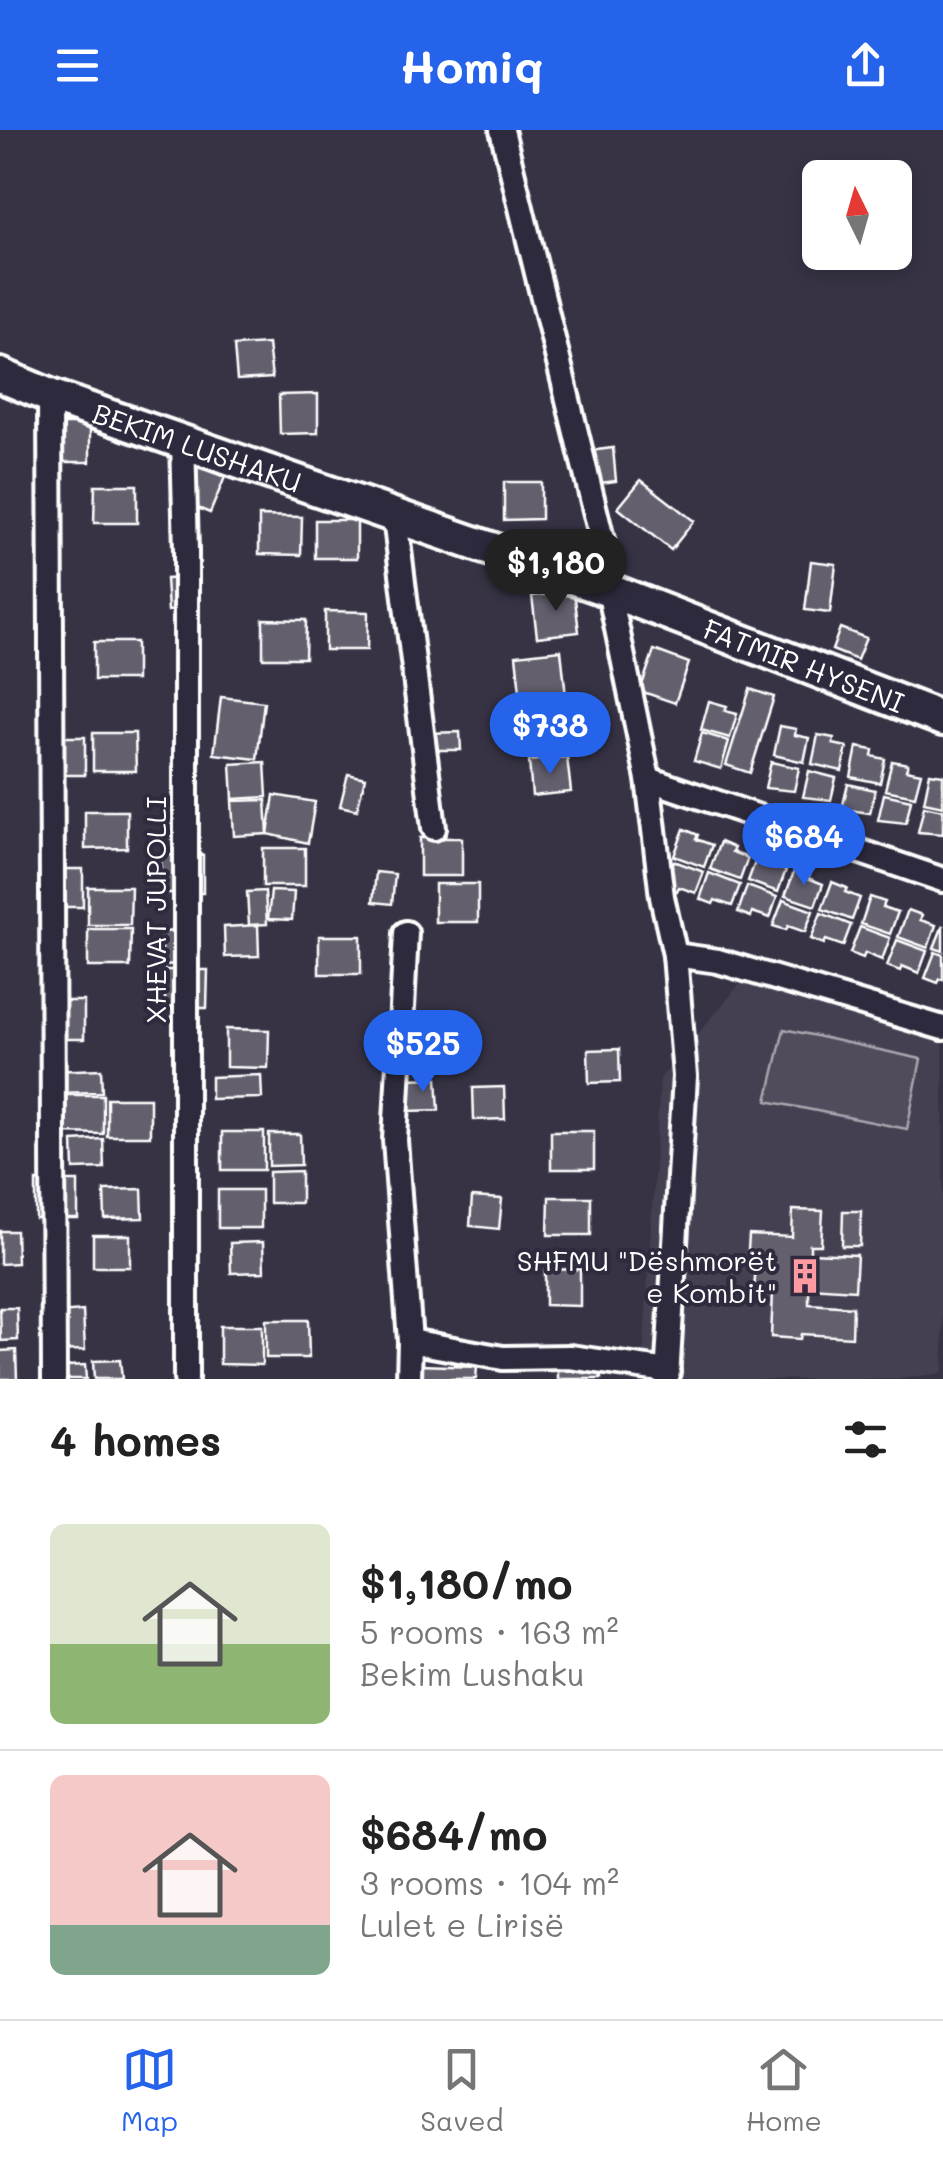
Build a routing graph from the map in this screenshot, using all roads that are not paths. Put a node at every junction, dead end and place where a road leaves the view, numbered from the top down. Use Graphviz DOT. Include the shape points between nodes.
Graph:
graph roads {
  1 [pos="502,130"];
  2 [pos="0,375"];
  3 [pos="50,396"];
  4 [pos="183,440"];
  5 [pos="396,518"];
  6 [pos="609,590"];
  7 [pos="943,719"];
  8 [pos="658,782"];
  9 [pos="434,828"];
  10 [pos="943,880"];
  11 [pos="406,933"];
  12 [pos="675,955"];
  13 [pos="943,1028"];
  14 [pos="410,1342"];
  15 [pos="668,1375"];
  16 [pos="54,1379"];
  17 [pos="186,1379"];
  18 [pos="410,1379"];
  1 -- 6 [label="street"];
  2 -- 3 [label="street, BEKIM LUSHAKU"];
  3 -- 4 [label="street, BEKIM LUSHAKU"];
  3 -- 16 [label="street"];
  4 -- 5 [label="street, BEKIM LUSHAKU"];
  4 -- 17 [label="street, XHEVAT JUPOLLI"];
  5 -- 6 [label="street, BEKIM LUSHAKU"];
  5 -- 9 [label="street"];
  6 -- 7 [label="street, FATMIR HYSENI"];
  6 -- 8 [label="street"];
  8 -- 10 [label="street"];
  8 -- 12 [label="street" via="662,897"];
  11 -- 14 [label="street" via="396,1140"];
  12 -- 13 [label="street" via="718,961"];
  12 -- 15 [label="street" via="684,1076"];
  14 -- 15 [label="street" via="503,1358 570,1356"];
  14 -- 18 [label="street"];
}
